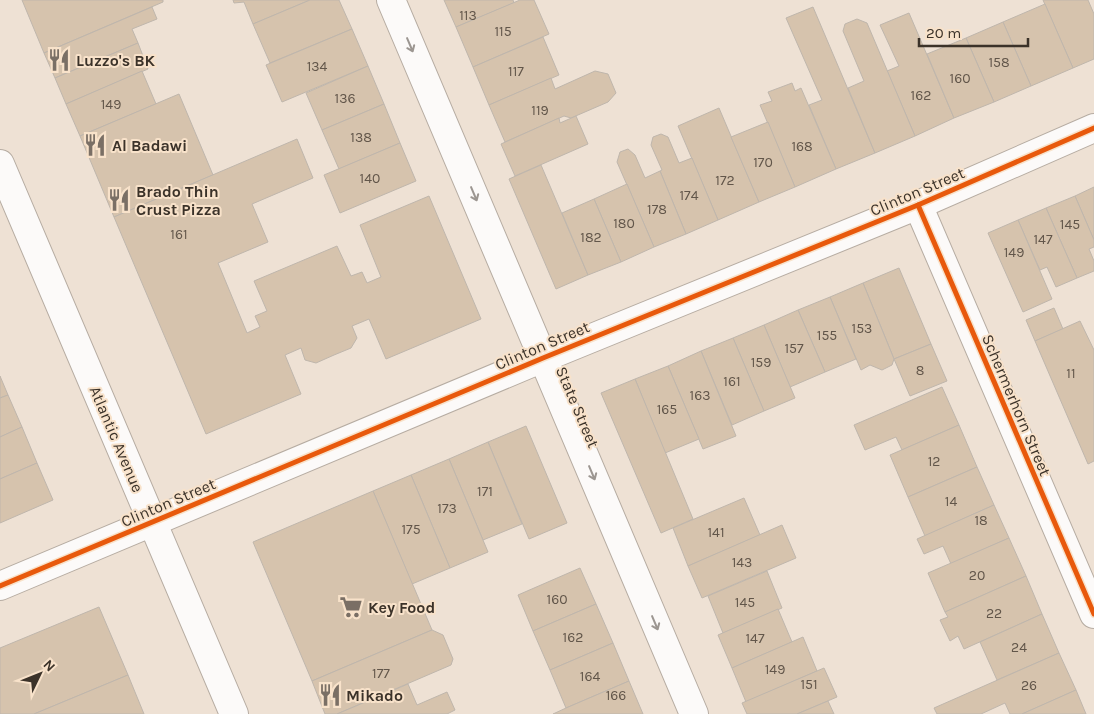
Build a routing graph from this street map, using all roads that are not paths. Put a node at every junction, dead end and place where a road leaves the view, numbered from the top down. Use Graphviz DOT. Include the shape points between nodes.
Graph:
graph roads {
  1 [pos="391,0"];
  2 [pos="1094,128"];
  3 [pos="0,164"];
  4 [pos="918,205"];
  5 [pos="543,358"];
  6 [pos="152,522"];
  7 [pos="0,586"];
  8 [pos="1094,614"];
  9 [pos="234,714"];
  10 [pos="694,714"];
  1 -- 5 [label="street, State Street, one-way"];
  2 -- 4 [label="street, Clinton Street"];
  3 -- 6 [label="street, Atlantic Avenue"];
  4 -- 5 [label="street, Clinton Street"];
  4 -- 8 [label="street, Schermerhorn Street"];
  5 -- 6 [label="street, Clinton Street"];
  5 -- 10 [label="street, State Street, one-way"];
  6 -- 7 [label="street, Clinton Street"];
  6 -- 9 [label="street, Atlantic Avenue"];
}
